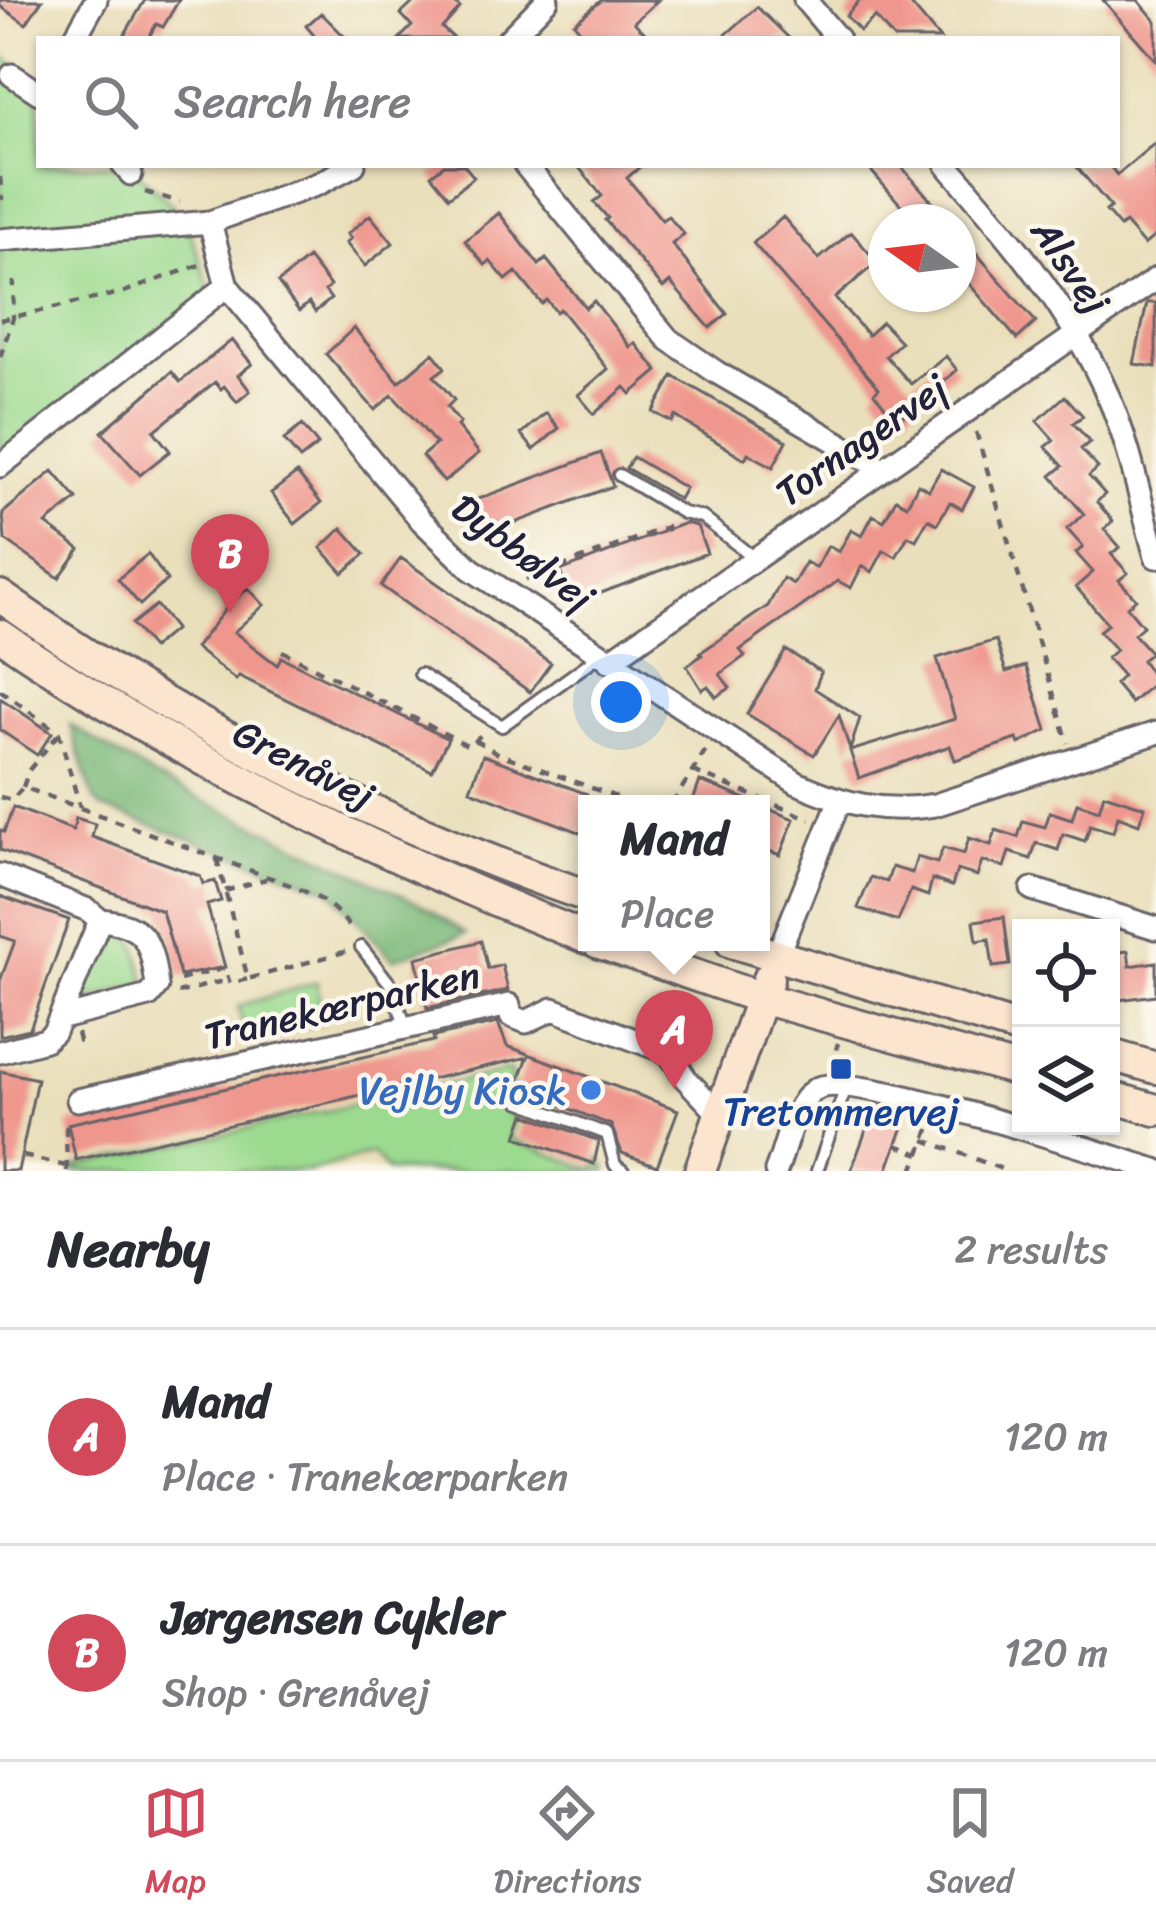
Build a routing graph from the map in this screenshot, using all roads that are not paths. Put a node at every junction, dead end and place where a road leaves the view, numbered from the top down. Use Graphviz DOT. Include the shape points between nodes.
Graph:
graph roads {
  1 [pos="96,0"];
  2 [pos="547,0"];
  3 [pos="805,0"];
  4 [pos="76,36"];
  5 [pos="511,36"];
  6 [pos="835,36"];
  7 [pos="12,75"];
  8 [pos="36,91"];
  9 [pos="348,168"];
  10 [pos="527,168"];
  11 [pos="950,168"];
  12 [pos="200,224"];
  13 [pos="8,243"];
  14 [pos="1156,279"];
  15 [pos="226,286"];
  16 [pos="1076,334"];
  17 [pos="0,466"];
  18 [pos="883,469"];
  19 [pos="619,476"];
  20 [pos="1156,557"];
  21 [pos="754,559"];
  22 [pos="0,596"];
  23 [pos="0,634"];
  24 [pos="604,658"];
  25 [pos="420,674"];
  26 [pos="1156,733"];
  27 [pos="839,802"];
  28 [pos="0,875"];
  29 [pos="1031,890"];
  30 [pos="578,892"];
  31 [pos="100,920"];
  32 [pos="1156,928"];
  33 [pos="578,934"];
  34 [pos="361,947"];
  35 [pos="623,951"];
  36 [pos="761,951"];
  37 [pos="777,956"];
  38 [pos="761,998"];
  39 [pos="62,1018"];
  40 [pos="406,1027"];
  41 [pos="1018,1027"];
  42 [pos="0,1052"];
  43 [pos="1120,1058"];
  44 [pos="1012,1068"];
  45 [pos="1156,1068"];
  46 [pos="837,1084"];
  47 [pos="78,1100"];
  48 [pos="1120,1100"];
  49 [pos="519,1101"];
  50 [pos="1156,1110"];
  51 [pos="719,1114"];
  52 [pos="1156,1170"];
  53 [pos="623,1171"];
  54 [pos="700,1171"];
  55 [pos="776,1171"];
  56 [pos="817,1171"];
  1 -- 4 [label="street"];
  2 -- 5 [label="street"];
  3 -- 6 [label="street"];
  7 -- 8 [label="street"];
  9 -- 12 [label="street"];
  10 -- 18 [label="street" via="668,339"];
  11 -- 16 [label="street, Alsvej" via="1034,266"];
  12 -- 13 [label="street"];
  12 -- 15 [label="street, Dybbølvej"];
  14 -- 16 [label="street, Tornagervej"];
  15 -- 17 [label="street"];
  15 -- 24 [label="street, Dybbølvej" via="421,520 471,568"];
  16 -- 18 [label="street, Tornagervej"];
  16 -- 20 [label="street, Alsvej" via="1111,402"];
  18 -- 21 [label="street, Tornagervej"];
  19 -- 21 [label="lane" via="702,517"];
  21 -- 24 [label="street, Tornagervej"];
  22 -- 30 [label="main road, Grenåvej" via="232,739 344,796"];
  23 -- 33 [label="main road, Grenåvej" via="236,775"];
  24 -- 25 [label="lane" via="502,726"];
  24 -- 27 [label="street, Dybbølvej"];
  26 -- 27 [label="street" via="919,808"];
  27 -- 37 [label="street"];
  28 -- 31 [label="street"];
  29 -- 32 [label="street"];
  31 -- 39 [label="street"];
  31 -- 39 [label="street" via="141,931 157,986 149,996"];
  34 -- 40 [label="lane" via="391,985"];
  35 -- 38 [label="main road"];
  36 -- 37 [label="main road"];
  37 -- 38 [label="main road"];
  37 -- 41 [label="main road"];
  38 -- 44 [label="main road"];
  38 -- 51 [label="main road"];
  39 -- 42 [label="street" via="45,1040"];
  40 -- 47 [label="street, Tranekærparken"];
  40 -- 51 [label="street, Tranekærparken" via="509,1005 526,1022 554,1009 669,1053"];
  43 -- 45 [label="main road"];
  46 -- 52 [label="street" via="938,1105"];
  46 -- 55 [label="street" via="803,1102"];
  46 -- 56 [label="lane"];
  48 -- 50 [label="main road"];
  49 -- 53 [label="lane" via="608,1134"];
  51 -- 54 [label="main road"];
}
